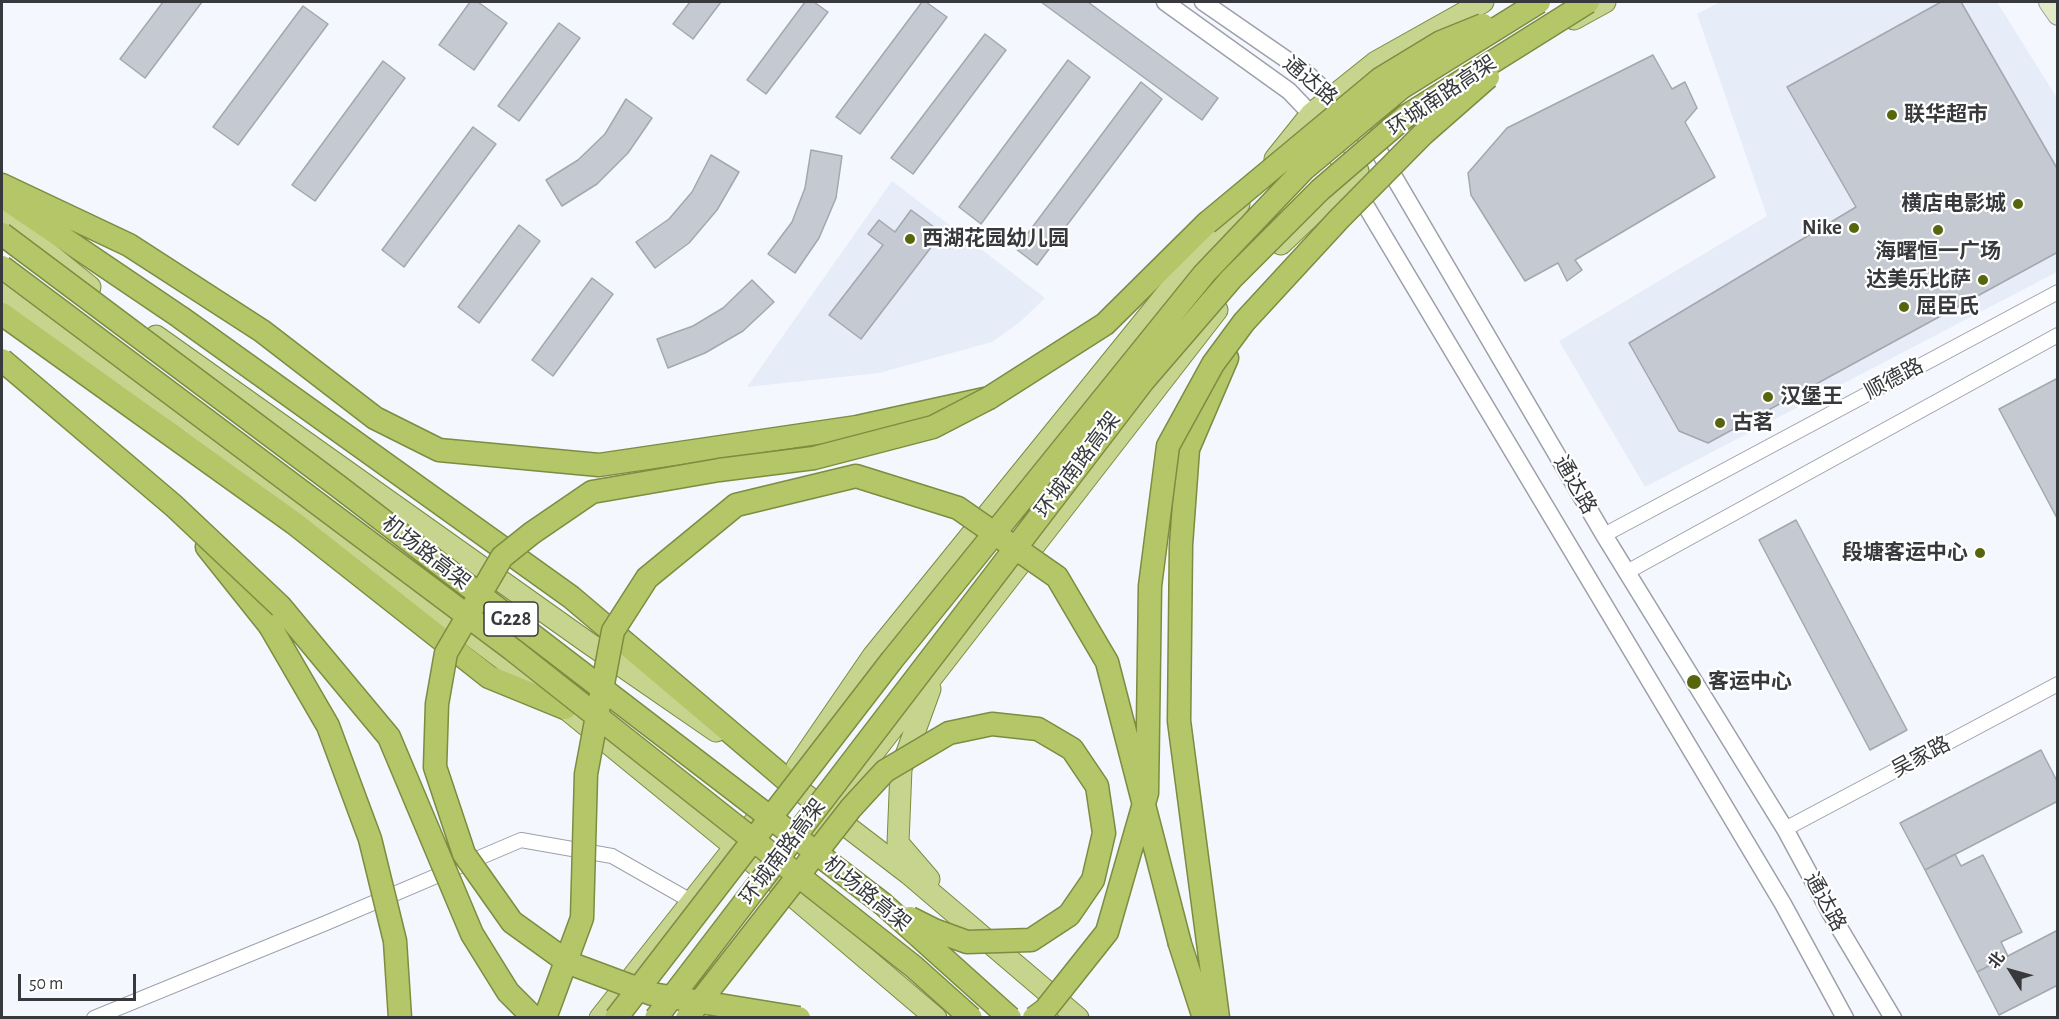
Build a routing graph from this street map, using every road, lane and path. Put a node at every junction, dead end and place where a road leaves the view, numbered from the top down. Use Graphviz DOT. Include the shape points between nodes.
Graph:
graph roads {
  1 [pos="1165,2"];
  2 [pos="1203,2"];
  3 [pos="1483,2"];
  4 [pos="1538,2"];
  5 [pos="1588,2"];
  6 [pos="1605,2"];
  7 [pos="2049,2"];
  8 [pos="2058,15"];
  9 [pos="1546,27"];
  10 [pos="1332,97"];
  11 [pos="1311,114"];
  12 [pos="1380,153"];
  13 [pos="1350,178"];
  14 [pos="2,185"];
  15 [pos="2,196"];
  16 [pos="2,216"];
  17 [pos="2,234"];
  18 [pos="2,267"];
  19 [pos="2058,291"];
  20 [pos="2,292"];
  21 [pos="2,314"];
  22 [pos="1244,322"];
  23 [pos="2058,335"];
  24 [pos="2,360"];
  25 [pos="989,399"];
  26 [pos="174,506"];
  27 [pos="1604,536"];
  28 [pos="1627,572"];
  29 [pos="937,671"];
  30 [pos="2058,684"];
  31 [pos="565,708"];
  32 [pos="788,781"];
  33 [pos="828,812"];
  34 [pos="1785,829"];
  35 [pos="734,846"];
  36 [pos="773,879"];
  37 [pos="691,901"];
  38 [pos="883,904"];
  39 [pos="968,925"];
  40 [pos="94,1017"];
  41 [pos="400,1017"];
  42 [pos="534,1017"];
  43 [pos="545,1017"];
  44 [pos="600,1017"];
  45 [pos="616,1017"];
  46 [pos="656,1017"];
  47 [pos="667,1017"];
  48 [pos="687,1017"];
  49 [pos="799,1017"];
  50 [pos="936,1017"];
  51 [pos="971,1017"];
  52 [pos="1010,1017"];
  53 [pos="1034,1017"];
  54 [pos="1078,1017"];
  55 [pos="1204,1017"];
  56 [pos="1218,1017"];
  57 [pos="1845,1017"];
  58 [pos="1893,1017"];
  1 -- 11 [label="street, 通达路" via="1289,91"];
  2 -- 10 [label="street, 通达路" via="1306,73"];
  3 -- 10 [label="main road" via="1376,62"];
  4 -- 25 [label="highway, bridge" via="1441,42 1380,78 1207,223 1105,324"];
  4 -- 45 [label="highway, 环城南路高架, bridge" via="1401,88 1304,169 1204,274 892,660"];
  5 -- 9 [label="highway, 环城南路高架, bridge"];
  6 -- 12 [label="main road" via="1471,76"];
  7 -- 8 [label="main road"];
  9 -- 22 [label="highway, bridge" via="1423,134"];
  9 -- 46 [label="highway, 环城南路高架, bridge" via="1406,116 1320,190 1231,279 1144,380"];
  10 -- 11 [label="main road"];
  10 -- 12 [label="street, 通达路"];
  11 -- 13 [label="street, 通达路"];
  11 -- 32 [label="main road" via="873,656"];
  12 -- 13 [label="main road"];
  12 -- 27 [label="street, 通达路"];
  13 -- 29 [label="main road" via="1232,291"];
  13 -- 57 [label="street, 通达路" via="1783,904"];
  14 -- 25 [label="highway, bridge" via="129,245 262,331 375,418 440,450 599,465 857,426"];
  15 -- 32 [label="highway" via="180,317 571,597"];
  16 -- 32 [label="main road" via="112,305"];
  17 -- 38 [label="highway, 机场路高架 / G228, bridge"];
  18 -- 51 [label="highway, 机场路高架 / G228, bridge" via="513,650 914,967"];
  19 -- 27 [label="street, 顺德路"];
  20 -- 31 [label="main road" via="180,415"];
  21 -- 31 [label="highway" via="294,523 489,677"];
  22 -- 53 [label="highway, bridge" via="1213,364 1168,446 1150,586 1147,793 1107,932 1045,1010"];
  22 -- 56 [label="highway, bridge" via="1188,449 1181,545 1179,721"];
  23 -- 28 [label="street, 顺德路"];
  24 -- 26 [label="highway, bridge"];
  25 -- 49 [label="highway, bridge" via="933,428 814,458 592,492 502,557 446,653 437,704 435,767 465,854 512,922 569,963 652,994"];
  26 -- 41 [label="highway, bridge" via="270,626 328,726 370,839 395,941"];
  26 -- 42 [label="highway, bridge" via="280,606 389,737 472,934 508,992"];
  27 -- 28 [label="street, 通达路"];
  28 -- 34 [label="street, 通达路"];
  29 -- 33 [label="main road"];
  29 -- 39 [label="main road" via="901,769 898,843"];
  30 -- 34 [label="street, 吴家路"];
  31 -- 35 [label="main road"];
  32 -- 33 [label="main road"];
  32 -- 35 [label="main road"];
  33 -- 36 [label="main road"];
  33 -- 39 [label="main road"];
  34 -- 58 [label="street, 通达路"];
  35 -- 36 [label="main road"];
  35 -- 37 [label="main road"];
  36 -- 47 [label="main road"];
  36 -- 50 [label="main road"];
  37 -- 40 [label="street" via="612,855 522,840"];
  37 -- 44 [label="main road"];
  38 -- 48 [label="highway, bridge" via="966,942 1031,940 1069,915 1093,879 1104,833 1097,786 1072,749 1038,729 992,724 949,733 885,771"];
  38 -- 52 [label="highway, 机场路高架 / G228, bridge"];
  39 -- 54 [label="main road"];
  43 -- 55 [label="highway, bridge" via="582,918 586,774 613,631 647,578 736,506 856,476 958,508 1057,577 1107,662 1180,944"];
}
